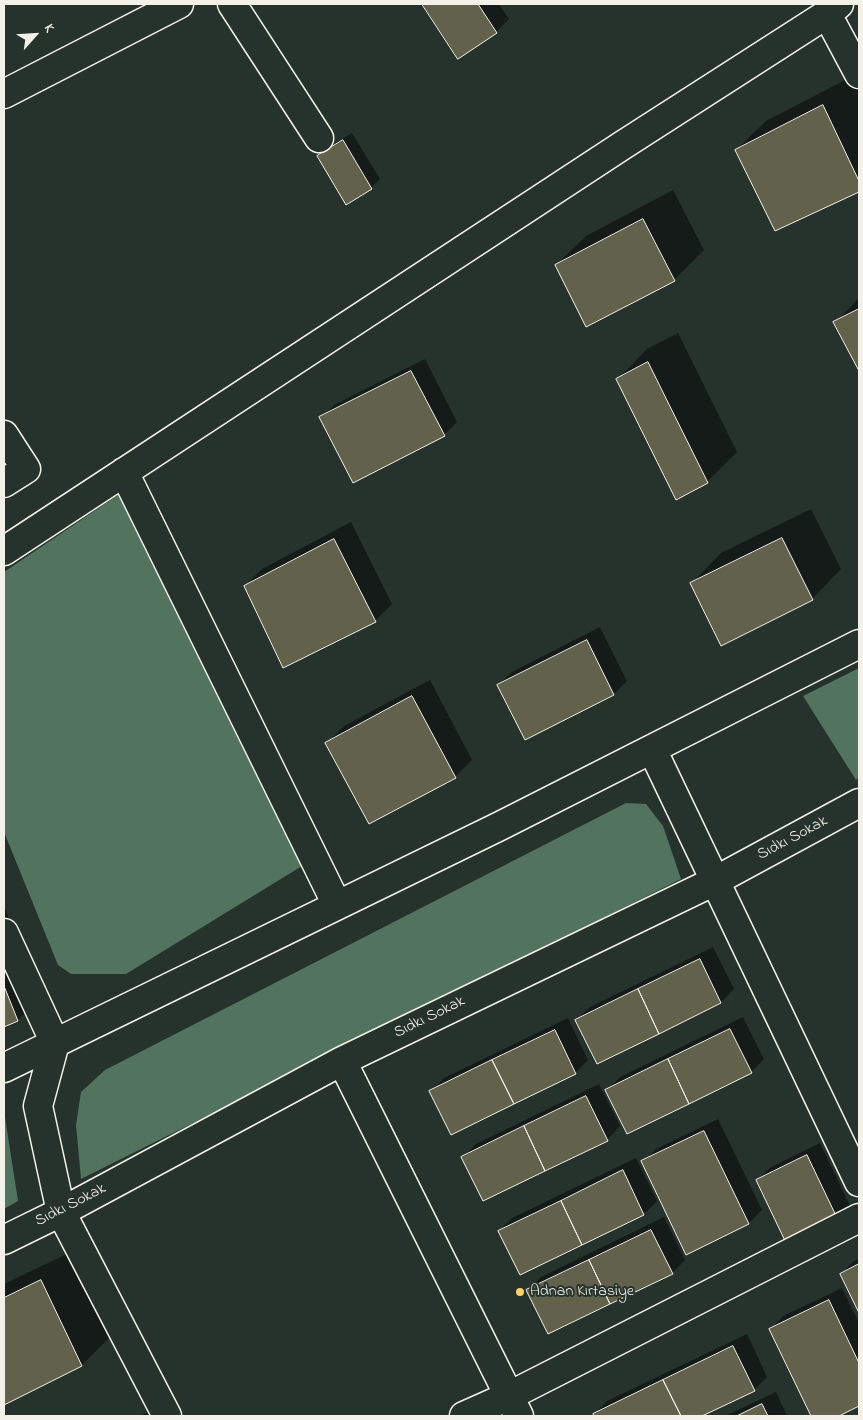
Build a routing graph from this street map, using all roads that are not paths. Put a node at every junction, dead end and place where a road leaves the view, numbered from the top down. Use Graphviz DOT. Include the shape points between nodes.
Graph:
graph roads {
  1 [pos="179,4"];
  2 [pos="232,4"];
  3 [pos="833,9"];
  4 [pos="857,63"];
  5 [pos="4,94"];
  6 [pos="319,138"];
  7 [pos="4,435"];
  8 [pos="124,472"];
  9 [pos="4,483"];
  10 [pos="4,551"];
  11 [pos="859,644"];
  12 [pos="652,749"];
  13 [pos="859,804"];
  14 [pos="715,881"];
  15 [pos="337,906"];
  16 [pos="4,933"];
  17 [pos="55,1043"];
  18 [pos="342,1061"];
  19 [pos="4,1068"];
  20 [pos="859,1182"];
  21 [pos="61,1212"];
  22 [pos="859,1218"];
  23 [pos="4,1240"];
  24 [pos="514,1406"];
  25 [pos="167,1416"];
  26 [pos="464,1416"];
  1 -- 5 [label="street"];
  2 -- 6 [label="street"];
  3 -- 4 [label="street"];
  3 -- 8 [label="street"];
  7 -- 9 [label="street" via="26,470"];
  8 -- 10 [label="street"];
  8 -- 15 [label="street"];
  11 -- 12 [label="street"];
  12 -- 14 [label="street"];
  12 -- 15 [label="street"];
  13 -- 14 [label="street, Sıdkı Sokak"];
  14 -- 18 [label="street, Sıdkı Sokak"];
  14 -- 20 [label="street"];
  15 -- 17 [label="street"];
  16 -- 17 [label="street"];
  17 -- 19 [label="street"];
  17 -- 21 [label="street" via="38,1106"];
  18 -- 21 [label="street, Sıdkı Sokak"];
  18 -- 24 [label="street"];
  21 -- 23 [label="street, Sıdkı Sokak"];
  21 -- 25 [label="street"];
  22 -- 24 [label="street"];
  24 -- 26 [label="street"];
}
